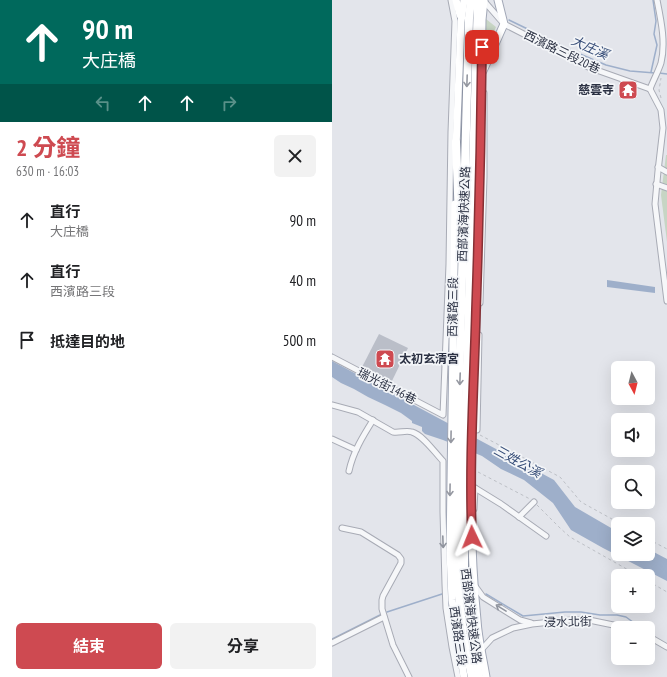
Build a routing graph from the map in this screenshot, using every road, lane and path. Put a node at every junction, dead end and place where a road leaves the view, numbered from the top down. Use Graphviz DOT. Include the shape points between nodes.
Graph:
graph roads {
  1 [pos="451,0"];
  2 [pos="456,0"];
  3 [pos="464,0"];
  4 [pos="471,0"];
  5 [pos="482,0"];
  6 [pos="500,0"];
  7 [pos="657,0"];
  8 [pos="458,21"];
  9 [pos="504,24"];
  10 [pos="665,52"];
  11 [pos="483,74"];
  12 [pos="662,74"];
  13 [pos="650,89"];
  14 [pos="659,90"];
  15 [pos="456,142"];
  16 [pos="658,167"];
  17 [pos="667,172"];
  18 [pos="656,184"];
  19 [pos="667,188"];
  20 [pos="478,266"];
  21 [pos="462,294"];
  22 [pos="667,301"];
  23 [pos="332,357"];
  24 [pos="467,380"];
  25 [pos="332,405"];
  26 [pos="443,415"];
  27 [pos="373,420"];
  28 [pos="468,431"];
  29 [pos="332,439"];
  30 [pos="356,450"];
  31 [pos="458,455"];
  32 [pos="472,468"];
  33 [pos="349,471"];
  34 [pos="534,502"];
  35 [pos="519,517"];
  36 [pos="611,518"];
  37 [pos="342,528"];
  38 [pos="546,536"];
  39 [pos="655,542"];
  40 [pos="667,549"];
  41 [pos="627,569"];
  42 [pos="473,577"];
  43 [pos="655,585"];
  44 [pos="474,586"];
  45 [pos="667,592"];
  46 [pos="384,617"];
  47 [pos="455,622"];
  48 [pos="532,624"];
  49 [pos="611,625"];
  50 [pos="450,630"];
  51 [pos="457,634"];
  52 [pos="655,640"];
  53 [pos="332,643"];
  54 [pos="667,647"];
  55 [pos="482,649"];
  56 [pos="409,677"];
  57 [pos="458,677"];
  58 [pos="464,677"];
  59 [pos="472,677"];
  60 [pos="479,677"];
  61 [pos="486,677"];
  1 -- 8 [label="street"];
  2 -- 8 [label="main road"];
  3 -- 8 [label="main road, 西濱路三段"];
  4 -- 21 [label="highway, 西部濱海快速公路, one-way"];
  5 -- 9 [label="street, 西濱路三段20巷"];
  5 -- 11 [label="main road, 西濱路三段"];
  5 -- 24 [label="highway, 西部濱海快速公路"];
  6 -- 9 [label="main road"];
  7 -- 10 [label="street"];
  8 -- 15 [label="main road, 西濱路三段"];
  8 -- 26 [label="street, 西濱路三段" via="451,132"];
  9 -- 11 [label="main road"];
  9 -- 13 [label="street, 西濱路三段20巷" via="588,67"];
  10 -- 13 [label="street"];
  11 -- 20 [label="main road, 西濱路三段"];
  11 -- 28 [label="street, 西濱路三段" via="484,201"];
  12 -- 14 [label="path"];
  13 -- 16 [label="street" via="660,110 663,128"];
  15 -- 21 [label="highway"];
  15 -- 31 [label="main road, 西濱路三段, one-way" via="451,423"];
  16 -- 17 [label="street"];
  16 -- 18 [label="street"];
  18 -- 19 [label="street"];
  18 -- 22 [label="street" via="655,204"];
  20 -- 24 [label="highway"];
  20 -- 28 [label="main road, 西濱路三段"];
  21 -- 28 [label="highway, 西部濱海快速公路, one-way"];
  23 -- 26 [label="street, 瑞光街146巷"];
  24 -- 28 [label="highway, 西部濱海快速公路"];
  25 -- 27 [label="street" via="358,412"];
  27 -- 30 [label="street"];
  27 -- 50 [label="street, 西濱路三段, one-way" via="393,432 413,432 420,436 443,461 445,584"];
  28 -- 31 [label="highway"];
  28 -- 32 [label="main road, 西濱路三段"];
  28 -- 36 [label="path" via="560,477 581,502"];
  29 -- 30 [label="street"];
  30 -- 33 [label="street"];
  31 -- 47 [label="main road, 西濱路三段, one-way" via="450,552"];
  31 -- 59 [label="highway, 西部濱海快速公路" via="457,577 463,634"];
  31 -- 60 [label="highway, 西部濱海快速公路" via="464,575"];
  32 -- 34 [label="path"];
  32 -- 42 [label="main road, 西濱路三段" via="470,510"];
  34 -- 35 [label="street"];
  34 -- 41 [label="path" via="570,537"];
  35 -- 38 [label="street"];
  35 -- 42 [label="street, 西濱路三段" via="475,488"];
  37 -- 46 [label="street" via="361,532 398,554 401,559 383,596"];
  39 -- 40 [label="path"];
  42 -- 44 [label="main road, 西濱路三段"];
  43 -- 45 [label="path"];
  48 -- 44 [label="street, 浸水北街, one-way" via="520,620 483,597"];
  44 -- 55 [label="main road, 西濱路三段"];
  46 -- 53 [label="street"];
  46 -- 56 [label="street" via="392,646"];
  47 -- 50 [label="street"];
  47 -- 51 [label="main road, 西濱路三段"];
  48 -- 49 [label="street, 浸水北街" via="589,620"];
  48 -- 55 [label="street, 浸水北街" via="513,628 492,638"];
  50 -- 51 [label="street"];
  50 -- 57 [label="street, 西濱路三段"];
  51 -- 58 [label="main road, 西濱路三段"];
  52 -- 54 [label="street"];
  55 -- 61 [label="main road, 西濱路三段"];
}
